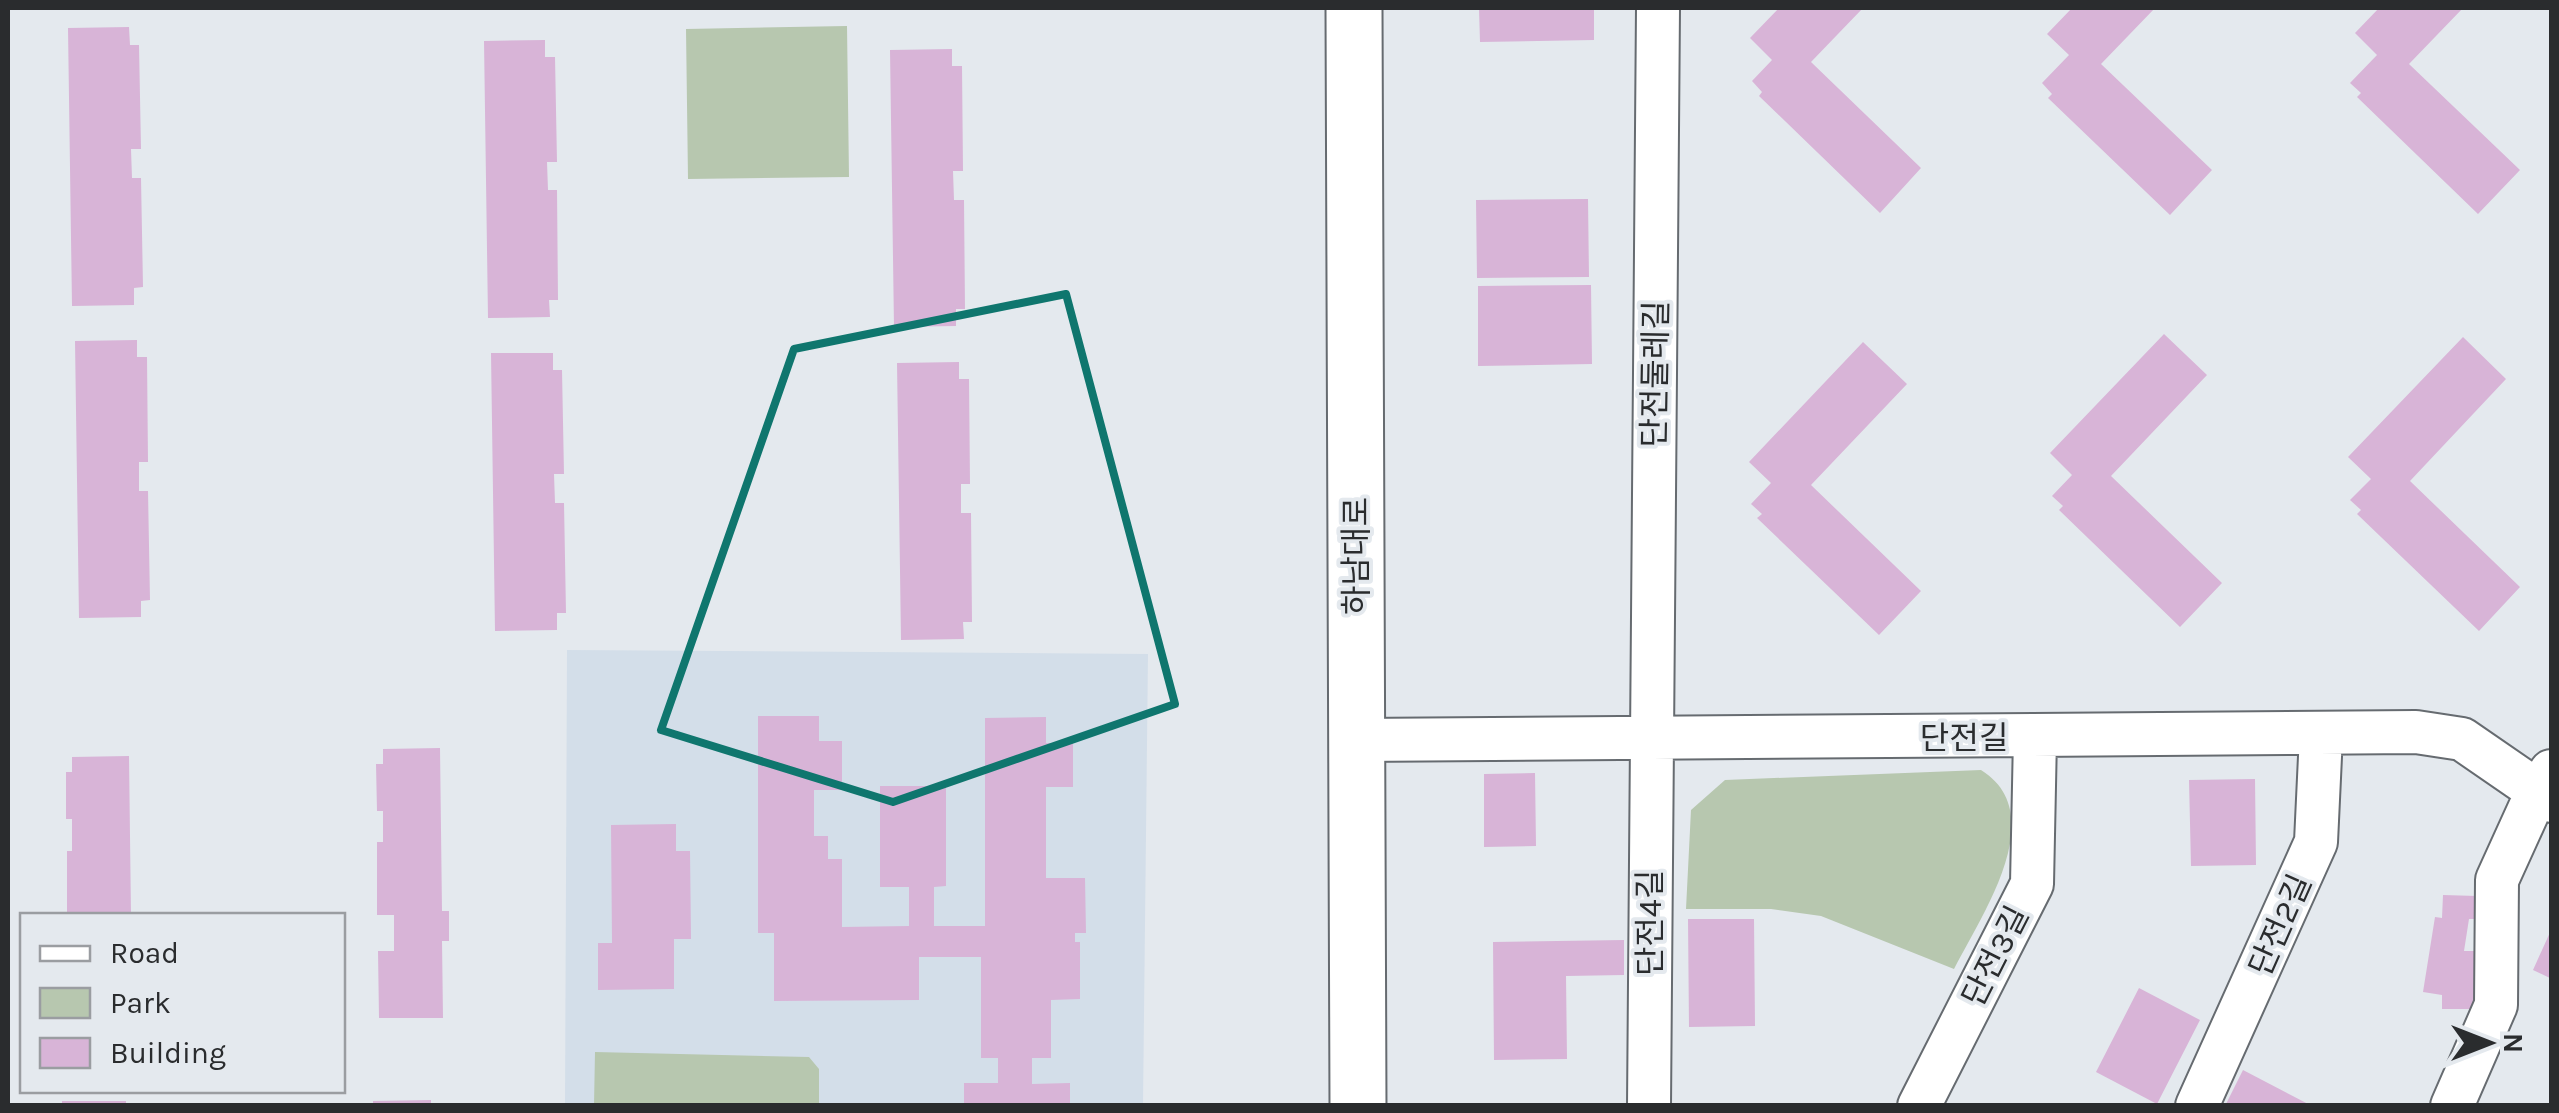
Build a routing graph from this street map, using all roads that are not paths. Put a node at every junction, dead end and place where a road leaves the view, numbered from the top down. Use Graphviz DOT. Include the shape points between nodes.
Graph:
graph roads {
  1 [pos="1354,8"];
  2 [pos="1658,8"];
  3 [pos="2321,735"];
  4 [pos="2035,738"];
  5 [pos="1357,740"];
  6 [pos="1651,740"];
  7 [pos="2547,788"];
  8 [pos="1358,1106"];
  9 [pos="1649,1106"];
  10 [pos="1919,1106"];
  11 [pos="2198,1106"];
  12 [pos="2452,1106"];
  1 -- 5 [label="main road, 하남대로"];
  2 -- 6 [label="street, 단전둘레길"];
  3 -- 4 [label="street, 단전길"];
  3 -- 7 [label="street, 단전길" via="2416,732 2462,739"];
  3 -- 11 [label="street, 단전2길" via="2316,842"];
  4 -- 6 [label="street, 단전길"];
  4 -- 10 [label="street, 단전3길" via="2032,884"];
  5 -- 6 [label="street, 단전길"];
  5 -- 8 [label="main road, 하남대로"];
  6 -- 9 [label="street, 단전4길"];
  7 -- 12 [label="street" via="2497,880 2496,1005"];
}
